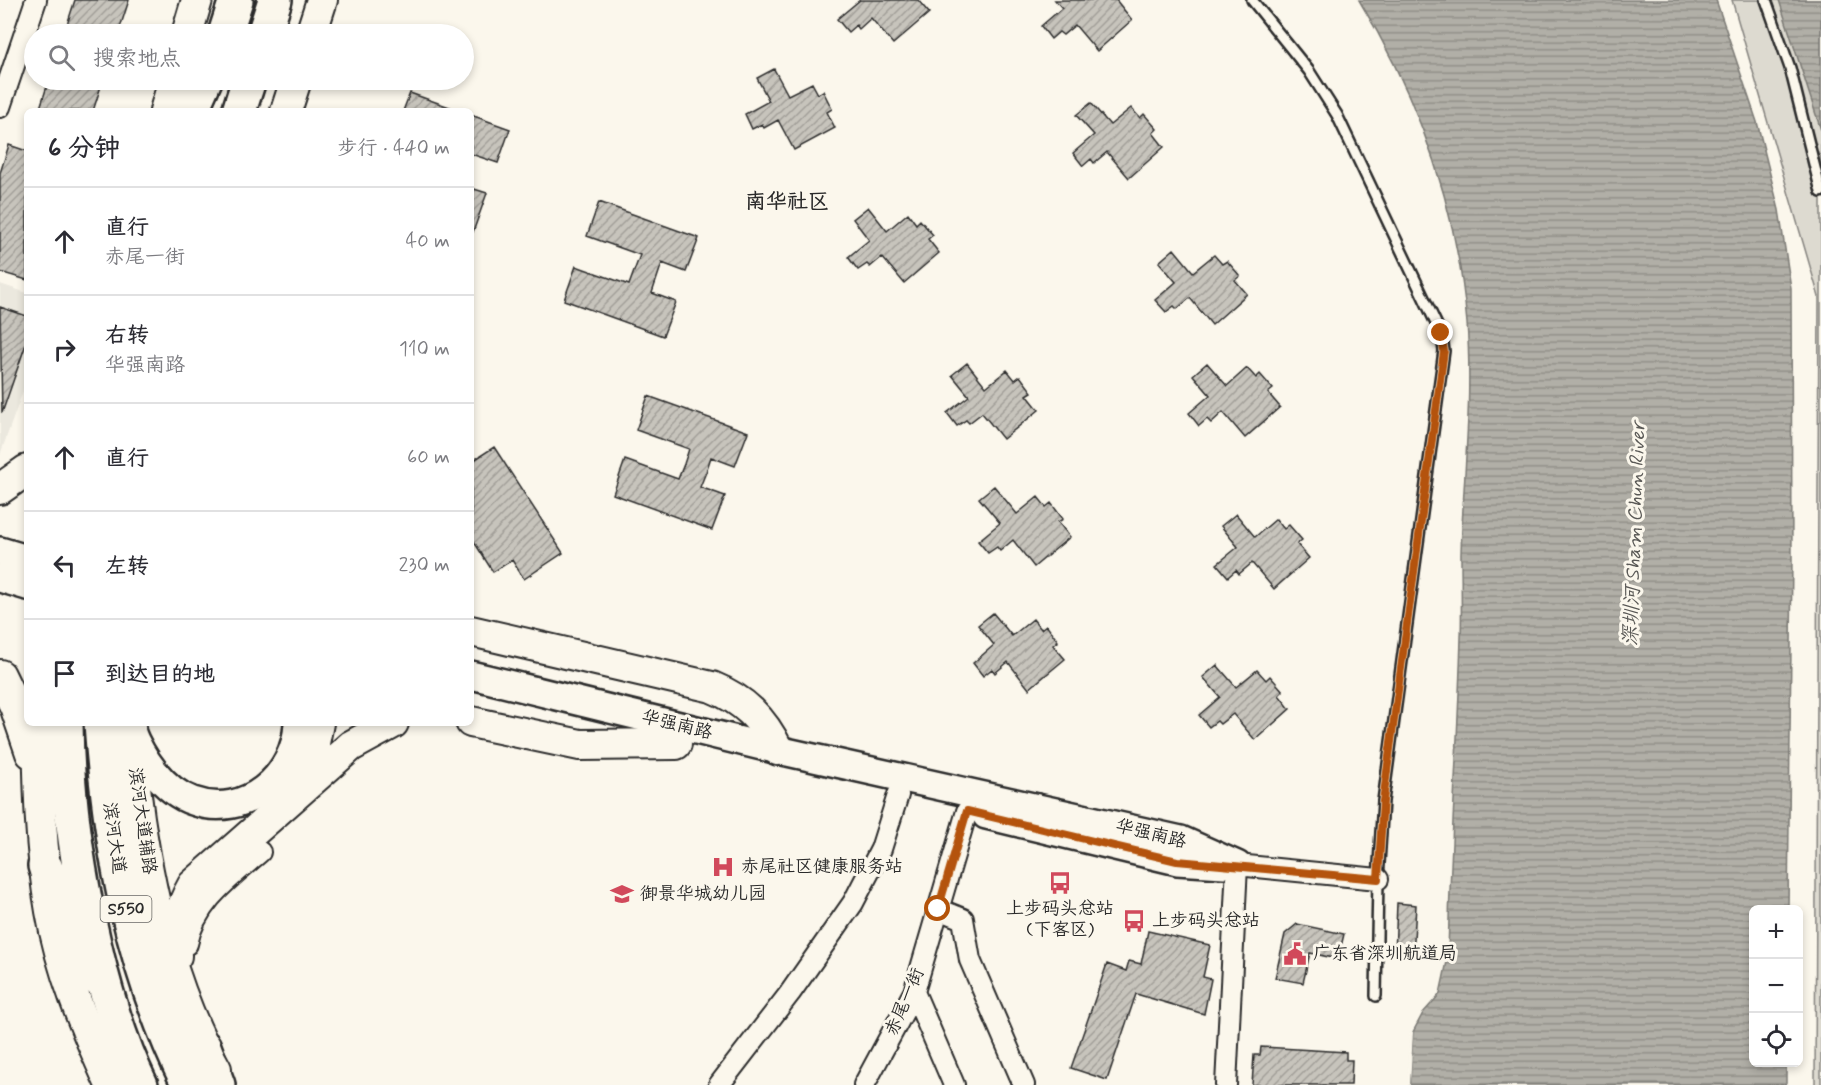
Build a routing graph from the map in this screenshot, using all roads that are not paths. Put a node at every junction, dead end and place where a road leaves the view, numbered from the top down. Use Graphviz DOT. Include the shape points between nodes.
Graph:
graph roads {
  1 [pos="36,0"];
  2 [pos="197,0"];
  3 [pos="236,0"];
  4 [pos="275,0"];
  5 [pos="322,0"];
  6 [pos="1252,0"];
  7 [pos="1766,0"];
  8 [pos="28,24"];
  9 [pos="190,24"];
  10 [pos="228,24"];
  11 [pos="267,24"];
  12 [pos="314,24"];
  13 [pos="24,35"];
  14 [pos="171,90"];
  15 [pos="200,90"];
  16 [pos="208,90"];
  17 [pos="247,90"];
  18 [pos="250,90"];
  19 [pos="293,90"];
  20 [pos="0,106"];
  21 [pos="166,108"];
  22 [pos="192,108"];
  23 [pos="202,108"];
  24 [pos="240,108"];
  25 [pos="248,108"];
  26 [pos="287,108"];
  27 [pos="1821,192"];
  28 [pos="24,472"];
  29 [pos="0,489"];
  30 [pos="0,551"];
  31 [pos="24,558"];
  32 [pos="0,578"];
  33 [pos="24,585"];
  34 [pos="474,632"];
  35 [pos="474,651"];
  36 [pos="0,675"];
  37 [pos="474,676"];
  38 [pos="474,695"];
  39 [pos="474,723"];
  40 [pos="38,726"];
  41 [pos="66,726"];
  42 [pos="120,726"];
  43 [pos="120,726"];
  44 [pos="121,726"];
  45 [pos="298,726"];
  46 [pos="317,726"];
  47 [pos="388,726"];
  48 [pos="676,744"];
  49 [pos="778,750"];
  50 [pos="39,780"];
  51 [pos="898,795"];
  52 [pos="967,811"];
  53 [pos="260,822"];
  54 [pos="1237,865"];
  55 [pos="45,866"];
  56 [pos="1378,879"];
  57 [pos="938,909"];
  58 [pos="180,988"];
  59 [pos="914,992"];
  60 [pos="1376,996"];
  61 [pos="204,1047"];
  62 [pos="130,1082"];
  63 [pos="222,1083"];
  64 [pos="189,1085"];
  65 [pos="719,1085"];
  66 [pos="864,1085"];
  67 [pos="954,1085"];
  68 [pos="1024,1085"];
  69 [pos="1226,1085"];
  1 -- 8 [label="street"];
  2 -- 9 [label="main road"];
  3 -- 10 [label="highway"];
  4 -- 11 [label="highway"];
  5 -- 12 [label="main road"];
  6 -- 56 [label="lane" via="1309,71 1337,115 1442,336 1444,351 1383,801"];
  7 -- 27 [label="lane" via="1790,68"];
  13 -- 20 [label="street"];
  14 -- 21 [label="main road"];
  15 -- 22 [label="highway"];
  16 -- 23 [label="highway"];
  17 -- 24 [label="highway"];
  18 -- 25 [label="highway"];
  19 -- 26 [label="main road"];
  28 -- 29 [label="main road"];
  30 -- 31 [label="main road"];
  32 -- 33 [label="main road"];
  34 -- 49 [label="main road" via="712,687 743,703 756,715"];
  35 -- 49 [label="main road" via="693,702 730,718"];
  36 -- 50 [label="main road" via="22,724"];
  37 -- 49 [label="main road, 华强南路"];
  38 -- 48 [label="main road, 华强南路"];
  39 -- 48 [label="main road" via="588,746"];
  40 -- 50 [label="main road"];
  41 -- 62 [label="highway, 滨河大道 / S550" via="83,884"];
  42 -- 58 [label="main road, 滨河大道辅路" via="165,947"];
  43 -- 64 [label="highway, 滨河大道 / S550" via="113,846 124,902 160,1020"];
  44 -- 53 [label="main road" via="148,764 174,791 191,801 225,805"];
  45 -- 53 [label="main road" via="294,749 278,778 265,790"];
  46 -- 53 [label="main road" via="310,763 292,793"];
  47 -- 53 [label="main road" via="351,746"];
  48 -- 51 [label="main road, 华强南路"];
  49 -- 54 [label="main road, 华强南路" via="1181,840"];
  50 -- 55 [label="main road"];
  51 -- 52 [label="main road, 华强南路"];
  51 -- 65 [label="street" via="881,849 853,903"];
  52 -- 54 [label="main road, 华强南路" via="1177,861"];
  52 -- 57 [label="street, 赤尾一街"];
  53 -- 58 [label="main road" via="193,885 182,904 175,954"];
  53 -- 63 [label="street" via="204,904 187,941 188,986 210,1039"];
  54 -- 56 [label="street"];
  54 -- 69 [label="street"];
  55 -- 62 [label="highway"];
  56 -- 60 [label="lane"];
  57 -- 59 [label="street, 赤尾一街"];
  57 -- 68 [label="street" via="963,920 970,960"];
  58 -- 61 [label="main road, 滨河大道辅路"];
  59 -- 66 [label="street, 赤尾一街"];
  59 -- 67 [label="street"];
  61 -- 63 [label="highway"];
}
